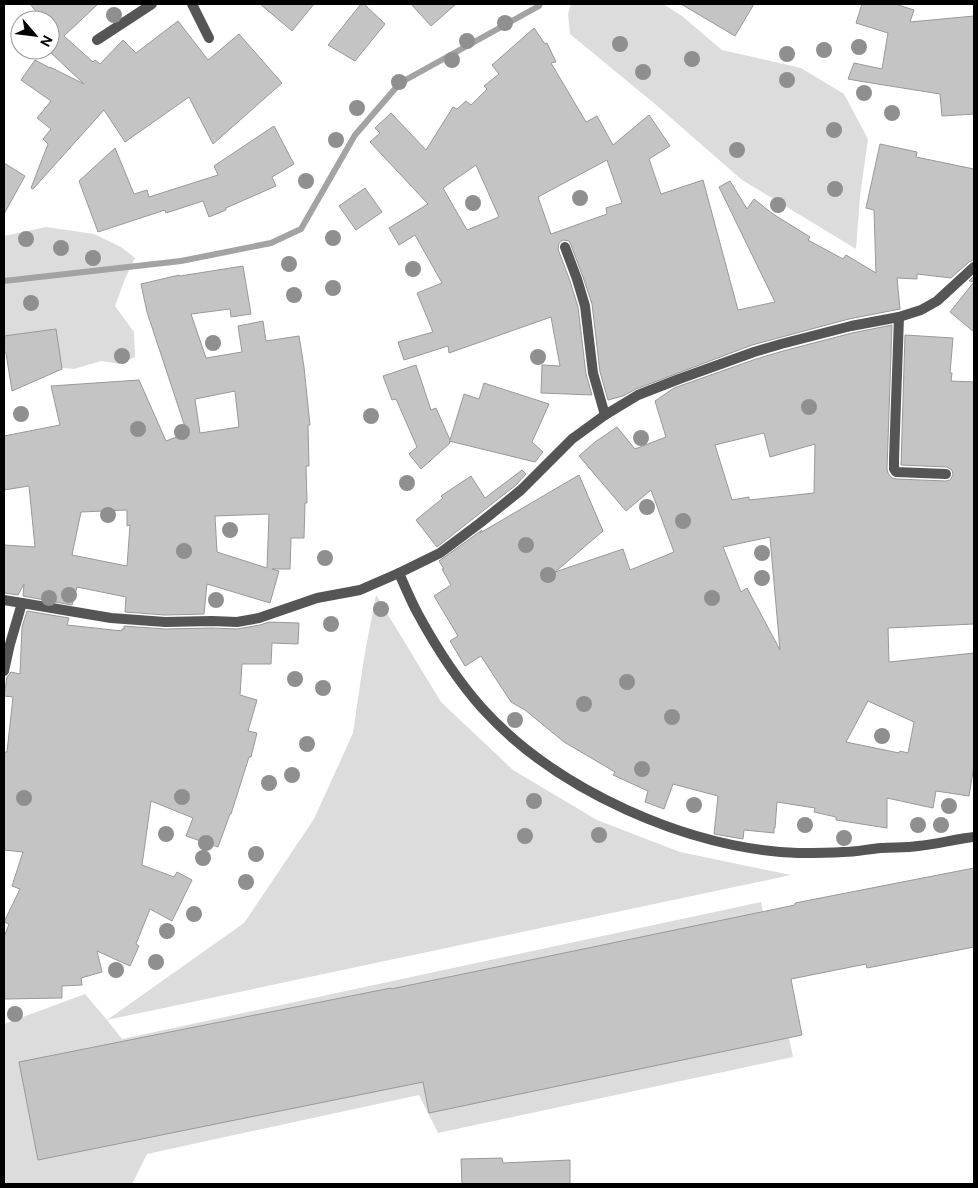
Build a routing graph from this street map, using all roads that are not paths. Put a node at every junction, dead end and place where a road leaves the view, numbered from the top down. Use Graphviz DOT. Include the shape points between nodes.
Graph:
graph roads {
  1 [pos="152,4"];
  2 [pos="192,4"];
  3 [pos="209,38"];
  4 [pos="97,40"];
  5 [pos="565,247"];
  6 [pos="974,267"];
  7 [pos="899,317"];
  8 [pos="605,415"];
  9 [pos="946,474"];
  10 [pos="399,573"];
  11 [pos="4,600"];
  12 [pos="22,603"];
  13 [pos="4,670"];
  14 [pos="974,837"];
  1 -- 4 [label="street"];
  2 -- 3 [label="street"];
  5 -- 8 [label="street" via="585,306 593,373"];
  6 -- 7 [label="street" via="937,301"];
  7 -- 8 [label="street" via="851,326 754,352 638,395"];
  7 -- 9 [label="street" via="894,469 896,472"];
  8 -- 10 [label="street" via="572,439 520,490 480,523 440,552"];
  10 -- 12 [label="street" via="360,590 317,598 237,622 111,618"];
  10 -- 14 [label="street" via="437,646 482,708 556,771 626,810 699,836 753,849 798,853 919,846"];
  11 -- 12 [label="street"];
  12 -- 13 [label="street"];
}
